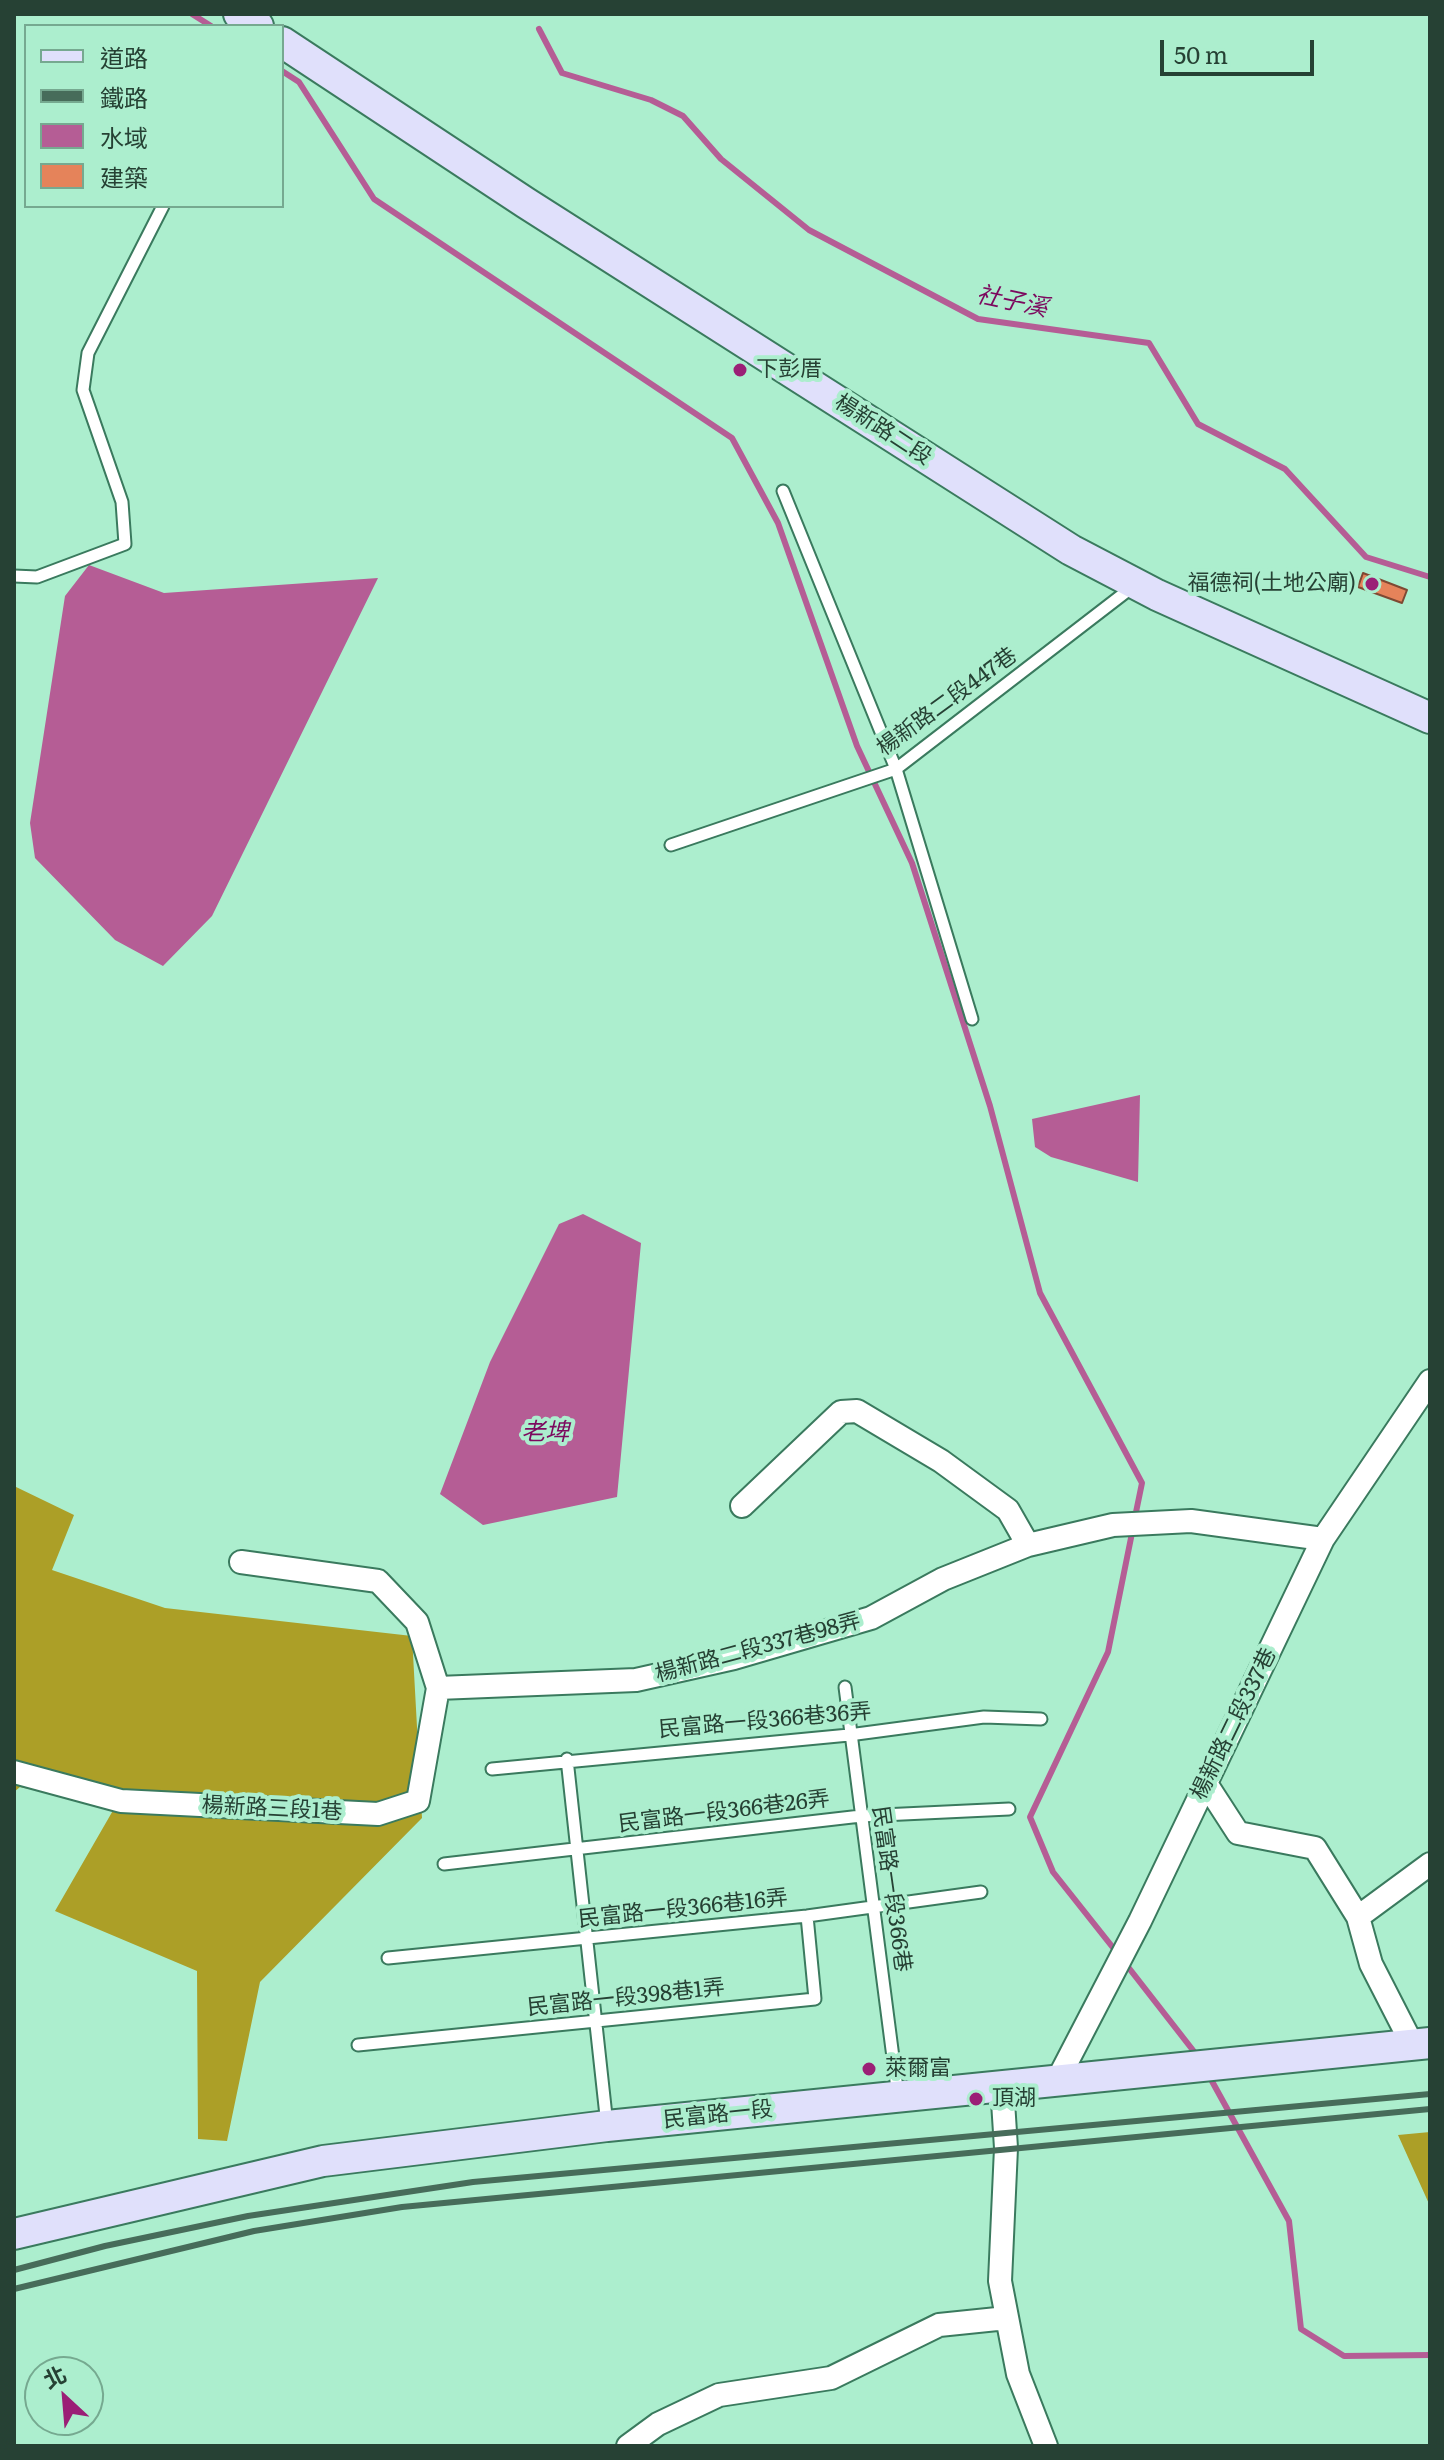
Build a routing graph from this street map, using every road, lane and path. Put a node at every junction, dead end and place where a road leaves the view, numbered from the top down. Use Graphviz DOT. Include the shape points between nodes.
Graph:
graph roads {
  1 [pos="284,43"];
  2 [pos="162,208"];
  3 [pos="783,491"];
  4 [pos="14,576"];
  5 [pos="1135,585"];
  6 [pos="1430,718"];
  7 [pos="896,769"];
  8 [pos="671,845"];
  9 [pos="972,1019"];
  10 [pos="1430,1381"];
  11 [pos="742,1506"];
  12 [pos="1323,1539"];
  13 [pos="1028,1545"];
  14 [pos="241,1562"];
  15 [pos="845,1687"];
  16 [pos="438,1688"];
  17 [pos="1041,1719"];
  18 [pos="849,1735"];
  19 [pos="567,1759"];
  20 [pos="492,1769"];
  21 [pos="14,1772"];
  22 [pos="1205,1782"];
  23 [pos="1009,1809"];
  24 [pos="861,1816"];
  25 [pos="580,1849"];
  26 [pos="444,1864"];
  27 [pos="1430,1864"];
  28 [pos="981,1892"];
  29 [pos="873,1907"];
  30 [pos="807,1916"];
  31 [pos="1358,1917"];
  32 [pos="589,1939"];
  33 [pos="388,1958"];
  34 [pos="597,2022"];
  35 [pos="1421,2043"];
  36 [pos="358,2045"];
  37 [pos="1058,2079"];
  38 [pos="1002,2086"];
  39 [pos="898,2097"];
  40 [pos="607,2126"];
  41 [pos="14,2234"];
  42 [pos="1007,2318"];
  43 [pos="658,2435"];
  44 [pos="628,2446"];
  45 [pos="1046,2446"];
  1 -- 5 [label="street, 楊新路二段" via="1037,529"];
  2 -- 4 [label="lane" via="88,353 83,390 122,502 125,544 37,577"];
  3 -- 7 [label="lane"];
  5 -- 6 [label="street, 楊新路二段"];
  5 -- 7 [label="lane, 楊新路二段447巷"];
  7 -- 8 [label="lane, 楊新路二段447巷"];
  7 -- 9 [label="lane"];
  10 -- 12 [label="street, 楊新路二段337巷"];
  11 -- 13 [label="street" via="841,1412 857,1411 941,1461 1008,1510"];
  12 -- 13 [label="street, 楊新路二段337巷98弄" via="1191,1521 1113,1525"];
  12 -- 22 [label="street, 楊新路二段337巷"];
  13 -- 16 [label="street, 楊新路二段337巷98弄" via="943,1579 871,1618 734,1658 636,1680"];
  14 -- 16 [label="street" via="378,1581 417,1622"];
  15 -- 18 [label="lane, 民富路一段366巷"];
  16 -- 21 [label="street, 楊新路三段1巷" via="418,1801 378,1814 121,1801"];
  17 -- 18 [label="lane, 民富路一段366巷36弄" via="984,1717"];
  18 -- 19 [label="lane, 民富路一段366巷36弄"];
  18 -- 24 [label="lane, 民富路一段366巷"];
  19 -- 20 [label="lane, 民富路一段366巷36弄"];
  19 -- 25 [label="lane"];
  22 -- 31 [label="street" via="1238,1833 1315,1848"];
  22 -- 37 [label="street, 楊新路二段337巷"];
  23 -- 24 [label="lane, 民富路一段366巷26弄"];
  24 -- 25 [label="lane, 民富路一段366巷26弄"];
  24 -- 29 [label="lane, 民富路一段366巷"];
  25 -- 26 [label="lane, 民富路一段366巷26弄"];
  25 -- 32 [label="lane"];
  27 -- 31 [label="street"];
  28 -- 29 [label="lane, 民富路一段366巷16弄"];
  29 -- 30 [label="lane, 民富路一段366巷16弄"];
  29 -- 39 [label="lane, 民富路一段366巷"];
  30 -- 32 [label="lane, 民富路一段366巷16弄"];
  30 -- 34 [label="lane, 民富路一段398巷1弄" via="815,1999"];
  31 -- 35 [label="street" via="1371,1964"];
  32 -- 33 [label="lane, 民富路一段366巷16弄"];
  32 -- 34 [label="lane"];
  34 -- 36 [label="lane, 民富路一段398巷1弄"];
  34 -- 40 [label="lane"];
  35 -- 37 [label="street, 民富路一段"];
  37 -- 38 [label="street, 民富路一段"];
  38 -- 39 [label="street, 民富路一段"];
  38 -- 42 [label="street" via="1006,2148 1000,2281"];
  39 -- 40 [label="street, 民富路一段"];
  40 -- 41 [label="street, 民富路一段" via="285,2168"];
  42 -- 43 [label="street" via="939,2325 831,2378 719,2395"];
  42 -- 45 [label="street" via="1018,2374"];
  43 -- 44 [label="street"];
}
